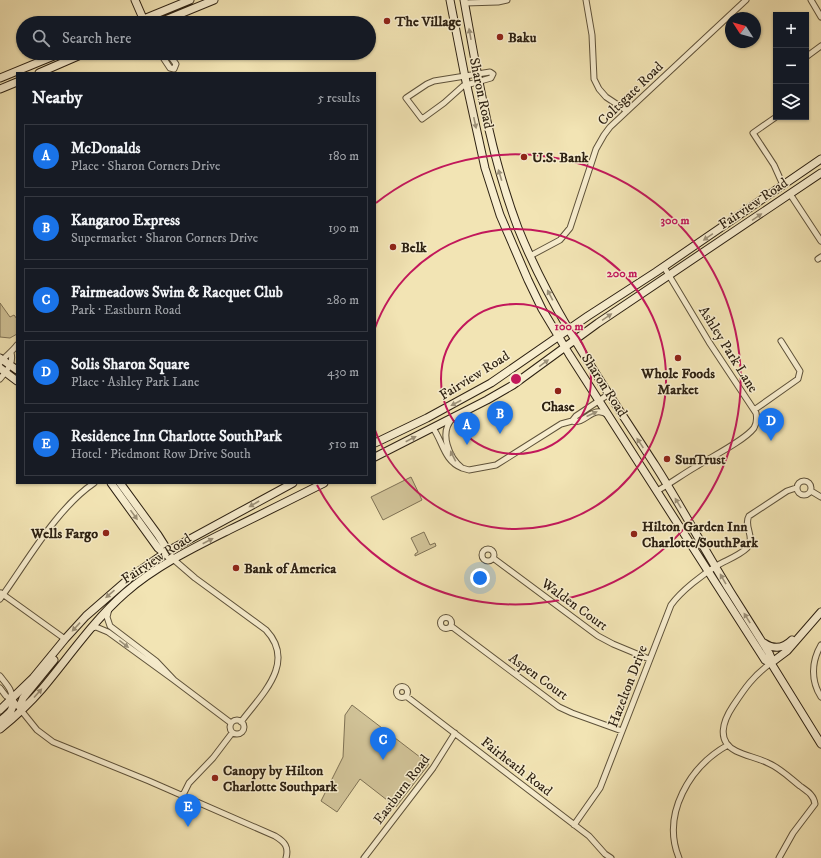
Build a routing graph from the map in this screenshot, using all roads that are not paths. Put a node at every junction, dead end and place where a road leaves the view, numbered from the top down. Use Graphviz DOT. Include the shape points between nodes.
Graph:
graph roads {
  1 [pos="135,0"];
  2 [pos="190,0"];
  3 [pos="214,0"];
  4 [pos="450,0"];
  5 [pos="507,0"];
  6 [pos="586,0"];
  7 [pos="746,0"];
  8 [pos="811,0"];
  9 [pos="464,1"];
  10 [pos="142,16"];
  11 [pos="155,16"];
  12 [pos="175,16"];
  13 [pos="821,17"];
  14 [pos="821,46"];
  15 [pos="809,56"];
  16 [pos="44,60"];
  17 [pos="69,60"];
  18 [pos="165,60"];
  19 [pos="173,60"];
  20 [pos="41,72"];
  21 [pos="0,78"];
  22 [pos="478,78"];
  23 [pos="466,81"];
  24 [pos="16,82"];
  25 [pos="0,89"];
  26 [pos="627,111"];
  27 [pos="773,119"];
  28 [pos="821,160"];
  29 [pos="821,173"];
  30 [pos="783,184"];
  31 [pos="790,194"];
  32 [pos="821,241"];
  33 [pos="530,256"];
  34 [pos="664,267"];
  35 [pos="669,276"];
  36 [pos="568,329"];
  37 [pos="558,336"];
  38 [pos="575,340"];
  39 [pos="781,342"];
  40 [pos="16,347"];
  41 [pos="565,347"];
  42 [pos="12,353"];
  43 [pos="1,360"];
  44 [pos="10,365"];
  45 [pos="16,369"];
  46 [pos="3,370"];
  47 [pos="0,379"];
  48 [pos="16,380"];
  49 [pos="609,394"];
  50 [pos="599,400"];
  51 [pos="754,410"];
  52 [pos="608,415"];
  53 [pos="452,418"];
  54 [pos="572,421"];
  55 [pos="433,428"];
  56 [pos="385,438"];
  57 [pos="376,442"];
  58 [pos="376,447"];
  59 [pos="376,456"];
  60 [pos="462,468"];
  61 [pos="93,484"];
  62 [pos="112,484"];
  63 [pos="121,484"];
  64 [pos="291,484"];
  65 [pos="322,484"];
  66 [pos="667,485"];
  67 [pos="796,488"];
  68 [pos="811,491"];
  69 [pos="657,492"];
  70 [pos="821,497"];
  71 [pos="166,552"];
  72 [pos="493,558"];
  73 [pos="173,559"];
  74 [pos="716,567"];
  75 [pos="708,572"];
  76 [pos="1,596"];
  77 [pos="110,608"];
  78 [pos="821,612"];
  79 [pos="451,626"];
  80 [pos="91,629"];
  81 [pos="804,632"];
  82 [pos="65,639"];
  83 [pos="761,639"];
  84 [pos="821,645"];
  85 [pos="649,659"];
  86 [pos="772,664"];
  87 [pos="0,676"];
  88 [pos="174,680"];
  89 [pos="0,688"];
  90 [pos="406,696"];
  91 [pos="821,698"];
  92 [pos="12,699"];
  93 [pos="0,710"];
  94 [pos="22,710"];
  95 [pos="0,721"];
  96 [pos="241,722"];
  97 [pos="231,723"];
  98 [pos="0,729"];
  99 [pos="622,731"];
  100 [pos="232,733"];
  101 [pos="455,734"];
  102 [pos="818,735"];
  103 [pos="821,744"];
  104 [pos="728,745"];
  105 [pos="183,795"];
  106 [pos="574,825"];
  107 [pos="286,858"];
  108 [pos="364,858"];
  109 [pos="611,858"];
  110 [pos="679,858"];
  111 [pos="779,858"];
  1 -- 10 [label="main road"];
  2 -- 11 [label="main road"];
  3 -- 12 [label="main road"];
  4 -- 23 [label="main road, Sharon Road"];
  5 -- 9 [label="street"];
  6 -- 26 [label="street" via="592,35 594,79 598,89 606,97"];
  7 -- 26 [label="street, Coltsgate Road"];
  8 -- 13 [label="street"];
  22 -- 9 [label="main road, Sharon Road, one-way"];
  14 -- 15 [label="street"];
  16 -- 21 [label="main road"];
  17 -- 20 [label="main road"];
  18 -- 19 [label="street" via="170,68 174,69 176,64"];
  22 -- 23 [label="street"];
  33 -- 22 [label="main road, Sharon Road, one-way" via="500,175"];
  23 -- 23 [label="street" via="444,103 422,119 406,98 434,81"];
  23 -- 37 [label="main road, Sharon Road, one-way" via="485,168 500,215 539,303"];
  24 -- 25 [label="main road"];
  26 -- 33 [label="street, Coltsgate Road" via="610,127 596,148 570,228 560,240"];
  27 -- 30 [label="street" via="753,133"];
  28 -- 30 [label="main road, Fairview Road"];
  29 -- 31 [label="main road, Fairview Road"];
  30 -- 34 [label="main road, Fairview Road, one-way"];
  31 -- 32 [label="street"];
  35 -- 31 [label="main road, Fairview Road, one-way"];
  36 -- 33 [label="main road, Sharon Road, one-way"];
  34 -- 35 [label="street, Ashley Park Lane"];
  34 -- 36 [label="main road, Fairview Road"];
  38 -- 35 [label="main road, Fairview Road, one-way"];
  35 -- 51 [label="street, Ashley Park Lane"];
  36 -- 37 [label="main road, Fairview Road"];
  36 -- 38 [label="main road, Sharon Road"];
  37 -- 41 [label="main road, Sharon Road"];
  37 -- 56 [label="main road, Fairview Road, one-way" via="485,387"];
  38 -- 41 [label="main road, Fairview Road"];
  38 -- 49 [label="main road, Sharon Road"];
  39 -- 51 [label="street" via="800,371 798,379"];
  40 -- 42 [label="street"];
  41 -- 50 [label="main road, Sharon Road"];
  53 -- 41 [label="main road, Fairview Road, one-way" via="507,388"];
  42 -- 43 [label="street"];
  42 -- 44 [label="street"];
  43 -- 44 [label="main road"];
  44 -- 45 [label="main road"];
  44 -- 46 [label="street"];
  46 -- 47 [label="street"];
  46 -- 48 [label="main road"];
  49 -- 50 [label="street"];
  66 -- 49 [label="main road, Sharon Road, one-way"];
  50 -- 52 [label="main road, Sharon Road"];
  50 -- 54 [label="street"];
  51 -- 66 [label="street, Ashley Park Lane" via="757,417 756,426 749,433"];
  54 -- 52 [label="street, one-way" via="580,421 596,412"];
  52 -- 69 [label="main road, Sharon Road"];
  53 -- 55 [label="main road, Fairview Road"];
  60 -- 53 [label="street, one-way" via="446,442"];
  54 -- 60 [label="street" via="559,426 496,465 469,470"];
  59 -- 55 [label="main road, Fairview Road, one-way"];
  55 -- 60 [label="street" via="450,460"];
  56 -- 57 [label="main road, Fairview Road"];
  56 -- 58 [label="main road"];
  61 -- 76 [label="street" via="57,519"];
  62 -- 71 [label="main road, one-way" via="158,548"];
  63 -- 71 [label="main road"];
  64 -- 71 [label="main road, Fairview Road, one-way"];
  73 -- 65 [label="main road, Fairview Road, one-way"];
  66 -- 69 [label="street, Ashley Park Lane"];
  74 -- 66 [label="main road, Sharon Road, one-way"];
  67 -- 68 [label="street" via="798,494 804,496"];
  67 -- 68 [label="street" via="798,483 806,481 811,485"];
  67 -- 74 [label="street, Hazelton Drive" via="787,491 749,516 747,524 751,536 750,543 746,549"];
  68 -- 70 [label="street"];
  69 -- 75 [label="main road, Sharon Road"];
  71 -- 73 [label="main road"];
  71 -- 82 [label="main road, Fairview Road, one-way" via="122,584"];
  72 -- 85 [label="street, Walden Court" via="598,636"];
  73 -- 77 [label="main road, Fairview Road" via="132,587"];
  73 -- 96 [label="street" via="266,630 276,647 278,660 273,678"];
  74 -- 75 [label="street, Hazelton Drive"];
  83 -- 74 [label="main road, Sharon Road, one-way"];
  75 -- 85 [label="street, Hazelton Drive" via="671,605"];
  75 -- 86 [label="main road, Sharon Road" via="765,660"];
  76 -- 82 [label="street"];
  77 -- 80 [label="main road, Fairview Road"];
  77 -- 88 [label="street" via="107,617 110,626 156,661"];
  78 -- 81 [label="main road"];
  79 -- 99 [label="street, Aspen Court" via="559,707"];
  80 -- 88 [label="street, one-way" via="96,627 108,632"];
  94 -- 80 [label="main road, Fairview Road, one-way"];
  81 -- 83 [label="main road" via="780,648 769,646"];
  81 -- 86 [label="main road"];
  82 -- 92 [label="main road, Fairview Road"];
  82 -- 94 [label="main road" via="56,656 23,698 20,706"];
  83 -- 86 [label="main road, Sharon Road" via="771,656"];
  84 -- 91 [label="street" via="815,659 814,674 815,687"];
  85 -- 99 [label="street, Hazelton Drive"];
  86 -- 102 [label="main road, Sharon Road"];
  86 -- 104 [label="street" via="754,677 726,718 723,730"];
  87 -- 92 [label="street" via="10,690"];
  88 -- 97 [label="street"];
  89 -- 92 [label="street"];
  90 -- 101 [label="street, Fairheath Road"];
  92 -- 93 [label="main road, Fairview Road"];
  92 -- 94 [label="street"];
  92 -- 95 [label="main road" via="12,709"];
  94 -- 98 [label="main road, Fairview Road"];
  94 -- 105 [label="street" via="37,730 53,742"];
  96 -- 97 [label="street" via="237,720"];
  96 -- 100 [label="street" via="244,726 243,731"];
  97 -- 100 [label="street"];
  99 -- 106 [label="street, Hazelton Drive" via="598,792"];
  100 -- 105 [label="street" via="187,786"];
  101 -- 106 [label="street, Fairheath Road"];
  101 -- 108 [label="street, Eastburn Road"];
  102 -- 103 [label="main road, Sharon Road"];
  104 -- 110 [label="street" via="703,763 682,793 677,806 674,833"];
  104 -- 111 [label="street" via="738,752 774,766 811,794 814,804"];
  105 -- 107 [label="street" via="278,838 287,847"];
  106 -- 109 [label="street, Fairheath Road"];
}
